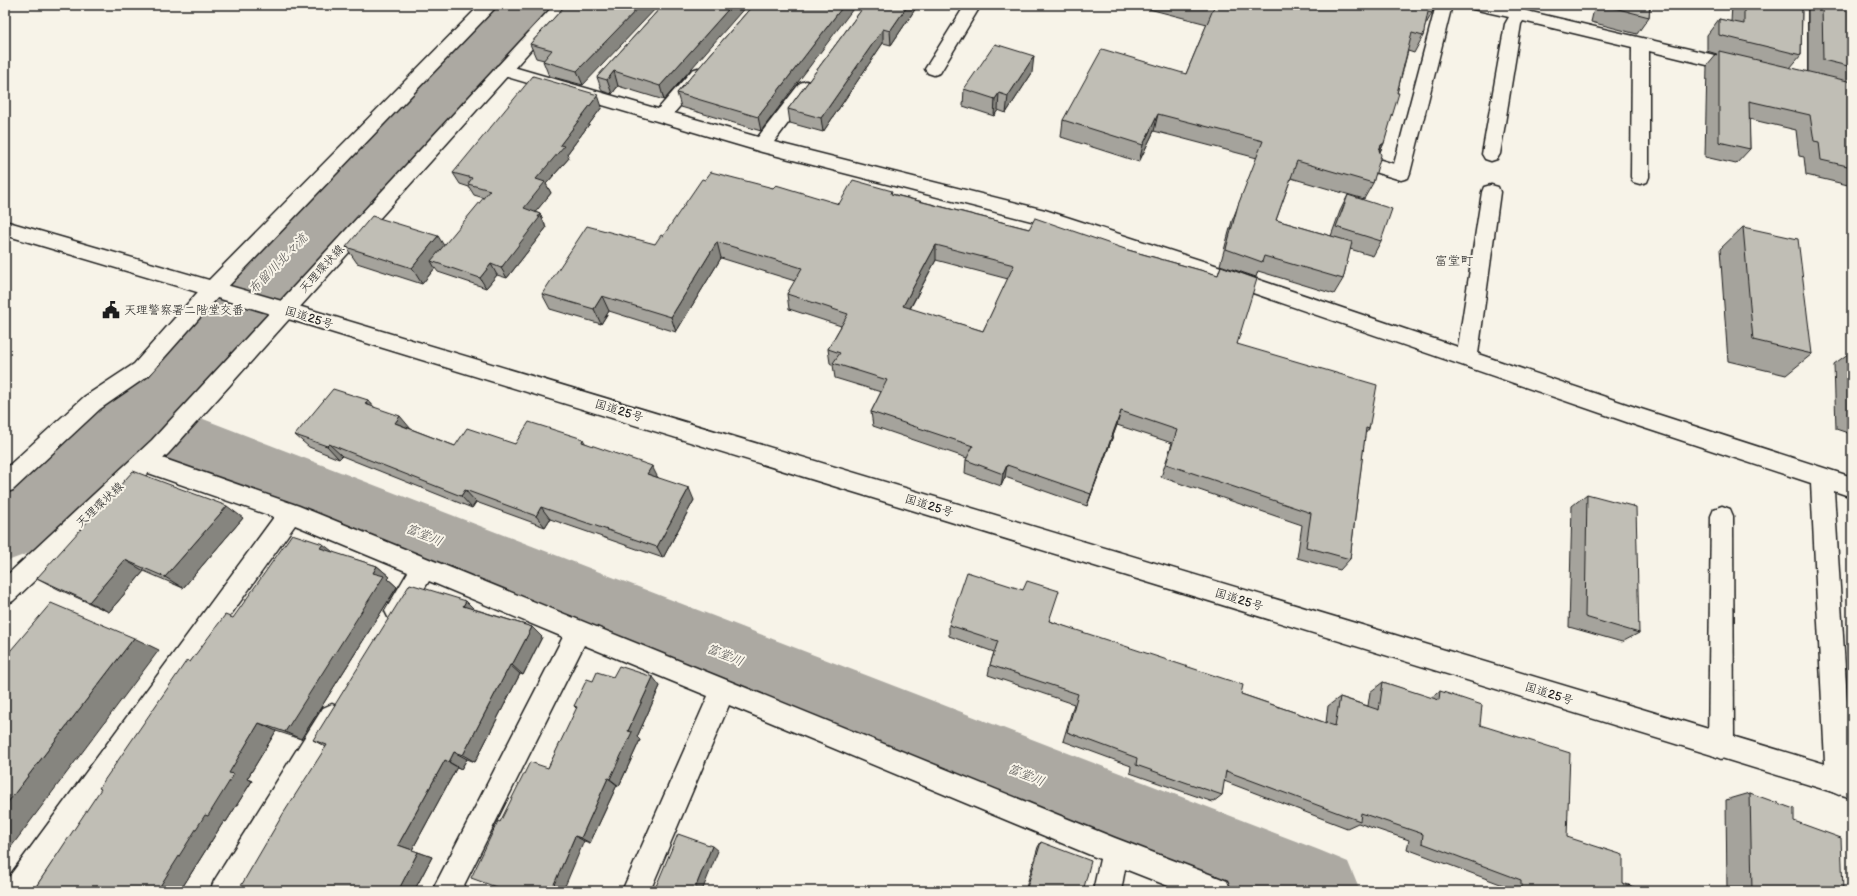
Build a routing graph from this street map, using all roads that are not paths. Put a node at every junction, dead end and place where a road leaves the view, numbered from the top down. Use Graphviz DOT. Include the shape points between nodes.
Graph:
graph roads {
  1 [pos="490,5"];
  2 [pos="563,5"];
  3 [pos="973,5"];
  4 [pos="1444,5"];
  5 [pos="1479,5"];
  6 [pos="1799,5"];
  7 [pos="1520,14"];
  8 [pos="1640,42"];
  9 [pos="707,64"];
  10 [pos="934,69"];
  11 [pos="503,70"];
  12 [pos="1753,70"];
  13 [pos="814,75"];
  14 [pos="1798,81"];
  15 [pos="662,116"];
  16 [pos="762,145"];
  17 [pos="1491,154"];
  18 [pos="1381,167"];
  19 [pos="1640,177"];
  20 [pos="1491,192"];
  21 [pos="5,228"];
  22 [pos="218,292"];
  23 [pos="278,308"];
  24 [pos="1467,358"];
  25 [pos="153,454"];
  26 [pos="1822,477"];
  27 [pos="5,483"];
  28 [pos="1852,487"];
  29 [pos="291,513"];
  30 [pos="1722,516"];
  31 [pos="424,568"];
  32 [pos="5,593"];
  33 [pos="386,628"];
  34 [pos="579,631"];
  35 [pos="723,690"];
  36 [pos="345,696"];
  37 [pos="1721,746"];
  38 [pos="1846,784"];
  39 [pos="1115,852"];
  40 [pos="16,891"];
  41 [pos="224,891"];
  42 [pos="446,891"];
  43 [pos="636,891"];
  44 [pos="1107,891"];
  45 [pos="1217,891"];
  1 -- 22 [label="main road"];
  2 -- 11 [label="main road, 天理環状線"];
  3 -- 10 [label="main road"];
  4 -- 18 [label="main road" via="1401,172"];
  5 -- 7 [label="main road"];
  6 -- 14 [label="main road"];
  7 -- 8 [label="main road"];
  7 -- 17 [label="main road" via="1513,24"];
  8 -- 12 [label="main road"];
  8 -- 19 [label="main road"];
  9 -- 15 [label="main road"];
  11 -- 15 [label="main road" via="592,88"];
  11 -- 23 [label="main road, 天理環状線"];
  13 -- 16 [label="main road"];
  15 -- 16 [label="main road"];
  16 -- 24 [label="main road" via="1045,217"];
  20 -- 24 [label="main road"];
  21 -- 22 [label="main road, 国道25号"];
  22 -- 23 [label="main road, 国道25号"];
  22 -- 27 [label="main road" via="141,370 92,403"];
  23 -- 25 [label="main road, 天理環状線"];
  23 -- 37 [label="main road, 国道25号"];
  24 -- 26 [label="main road"];
  25 -- 29 [label="main road"];
  25 -- 32 [label="main road, 天理環状線"];
  26 -- 28 [label="main road"];
  26 -- 38 [label="main road"];
  29 -- 31 [label="main road"];
  29 -- 40 [label="main road"];
  30 -- 37 [label="main road"];
  31 -- 33 [label="main road"];
  31 -- 34 [label="main road"];
  34 -- 35 [label="main road"];
  34 -- 42 [label="main road"];
  35 -- 39 [label="main road"];
  35 -- 43 [label="main road"];
  36 -- 41 [label="main road"];
  37 -- 38 [label="main road, 国道25号"];
  39 -- 44 [label="main road"];
  39 -- 45 [label="main road"];
}
